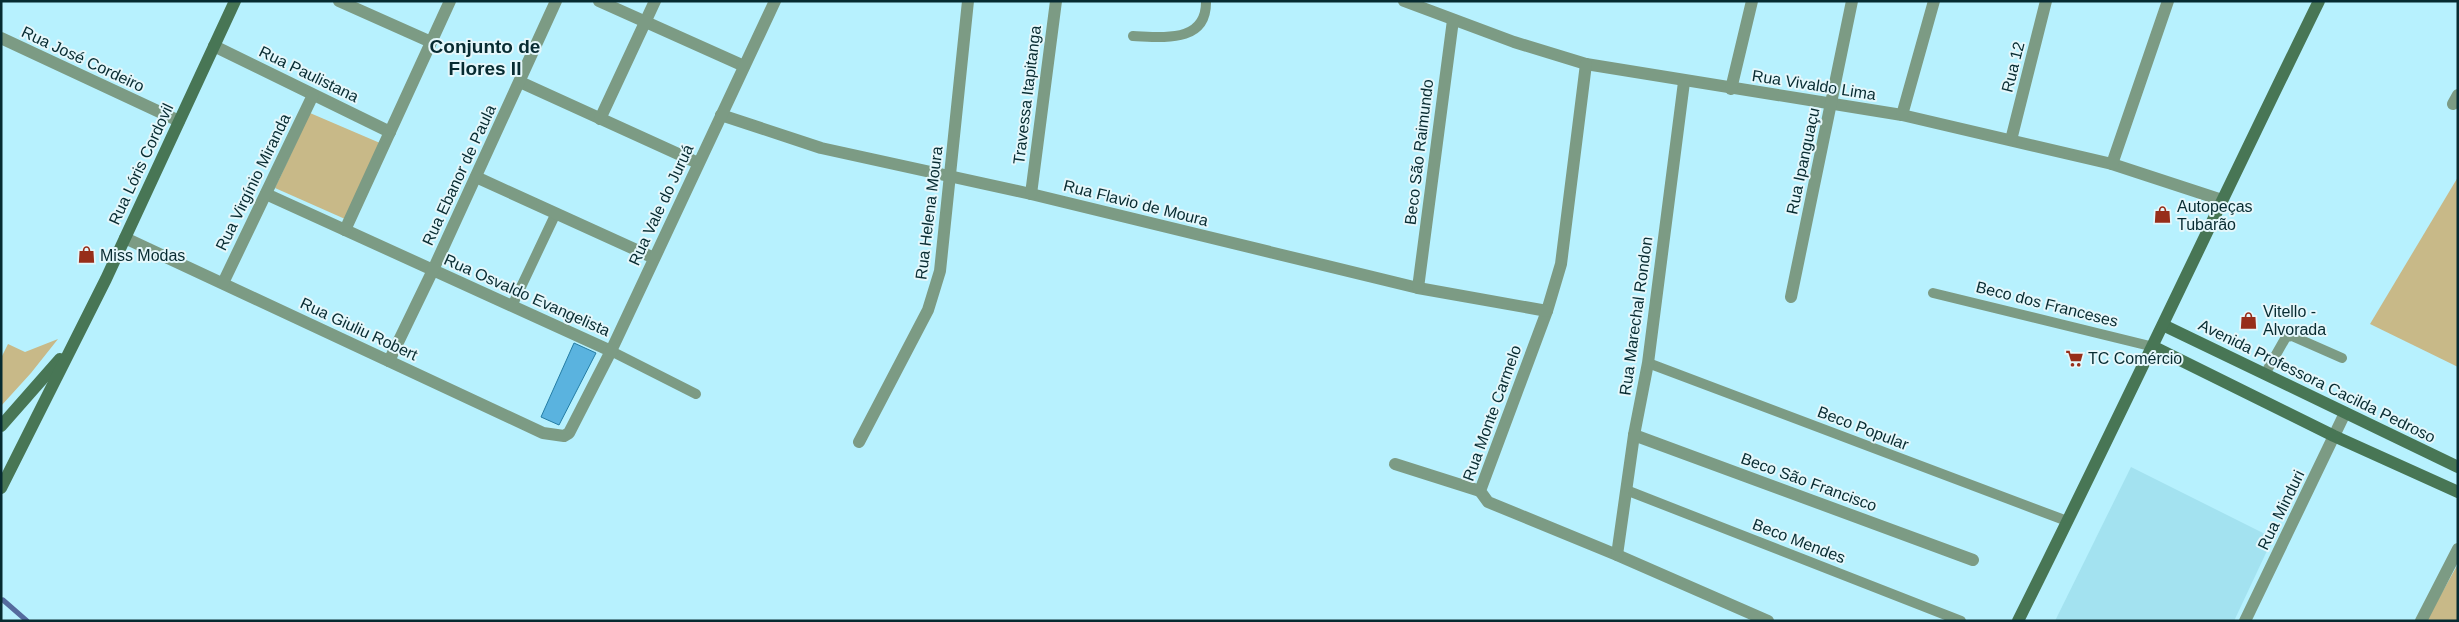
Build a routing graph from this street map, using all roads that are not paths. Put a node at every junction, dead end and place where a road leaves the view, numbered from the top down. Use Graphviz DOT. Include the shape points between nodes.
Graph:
graph roads {
  1 [pos="235,1"];
  2 [pos="339,1"];
  3 [pos="450,1"];
  4 [pos="556,1"];
  5 [pos="599,1"];
  6 [pos="655,1"];
  7 [pos="775,1"];
  8 [pos="968,1"];
  9 [pos="1056,1"];
  10 [pos="1206,1"];
  11 [pos="1404,1"];
  12 [pos="1752,1"];
  13 [pos="1852,1"];
  14 [pos="1934,1"];
  15 [pos="2046,1"];
  16 [pos="2168,1"];
  17 [pos="2319,1"];
  18 [pos="353,4"];
  19 [pos="1453,20"];
  20 [pos="644,22"];
  21 [pos="1133,36"];
  22 [pos="1,38"];
  23 [pos="431,42"];
  24 [pos="214,46"];
  25 [pos="1586,64"];
  26 [pos="744,66"];
  27 [pos="520,82"];
  28 [pos="1684,82"];
  29 [pos="1731,89"];
  30 [pos="313,96"];
  31 [pos="1832,105"];
  32 [pos="721,115"];
  33 [pos="1902,115"];
  34 [pos="600,118"];
  35 [pos="179,122"];
  36 [pos="390,132"];
  37 [pos="2012,140"];
  38 [pos="698,163"];
  39 [pos="2112,164"];
  40 [pos="476,177"];
  41 [pos="951,177"];
  42 [pos="266,194"];
  43 [pos="1031,194"];
  44 [pos="2222,200"];
  45 [pos="556,213"];
  46 [pos="345,230"];
  47 [pos="125,238"];
  48 [pos="654,258"];
  49 [pos="433,270"];
  50 [pos="223,283"];
  51 [pos="1418,288"];
  52 [pos="1933,293"];
  53 [pos="1792,297"];
  54 [pos="512,306"];
  55 [pos="1547,311"];
  56 [pos="2163,325"];
  57 [pos="75,340"];
  58 [pos="2154,346"];
  59 [pos="611,351"];
  60 [pos="2342,358"];
  61 [pos="389,362"];
  62 [pos="1648,363"];
  63 [pos="2265,374"];
  64 [pos="696,394"];
  65 [pos="2345,413"];
  66 [pos="575,422"];
  67 [pos="1,426"];
  68 [pos="1634,435"];
  69 [pos="2334,436"];
  70 [pos="859,442"];
  71 [pos="1395,464"];
  72 [pos="2458,467"];
  73 [pos="1,488"];
  74 [pos="1626,490"];
  75 [pos="1480,491"];
  76 [pos="2458,492"];
  77 [pos="2067,520"];
  78 [pos="2458,549"];
  79 [pos="1617,555"];
  80 [pos="1973,560"];
  81 [pos="1768,621"];
  82 [pos="1961,621"];
  83 [pos="2018,621"];
  84 [pos="2245,621"];
  85 [pos="2422,621"];
  1 -- 24 [label="street, Rua Lóris Cordovil"];
  2 -- 18 [label="street"];
  3 -- 23 [label="street"];
  4 -- 27 [label="street, Rua Ebanor de Paula"];
  5 -- 20 [label="street"];
  6 -- 20 [label="street"];
  7 -- 26 [label="street, Rua Vale do Juruá"];
  8 -- 41 [label="street, Rua Helena Moura"];
  9 -- 43 [label="street, Travessa Itapitanga"];
  10 -- 21 [label="lane" via="1206,11 1198,26 1188,34 1170,38"];
  11 -- 19 [label="street, Rua Vivaldo Lima"];
  12 -- 29 [label="street"];
  13 -- 31 [label="street, Rua Ipanguaçu"];
  14 -- 33 [label="street"];
  15 -- 37 [label="street, Rua 12"];
  16 -- 39 [label="street"];
  17 -- 44 [label="street"];
  18 -- 23 [label="street"];
  19 -- 25 [label="street, Rua Vivaldo Lima"];
  19 -- 51 [label="street, Beco São Raimundo"];
  20 -- 26 [label="street"];
  20 -- 34 [label="street"];
  22 -- 35 [label="street, Rua José Cordeiro"];
  23 -- 36 [label="street"];
  24 -- 30 [label="street, Rua Paulistana"];
  24 -- 35 [label="street, Rua Lóris Cordovil"];
  25 -- 28 [label="street, Rua Vivaldo Lima"];
  25 -- 55 [label="street, Rua Monte Carmelo" via="1560,264"];
  26 -- 32 [label="street, Rua Vale do Juruá"];
  27 -- 34 [label="street"];
  27 -- 40 [label="street, Rua Ebanor de Paula"];
  28 -- 29 [label="street, Rua Vivaldo Lima"];
  28 -- 62 [label="street, Rua Marechal Rondon"];
  29 -- 31 [label="street, Rua Vivaldo Lima"];
  30 -- 36 [label="street, Rua Paulistana"];
  30 -- 42 [label="street, Rua Virgínio Miranda"];
  31 -- 33 [label="street, Rua Vivaldo Lima"];
  31 -- 53 [label="street, Rua Ipanguaçu"];
  32 -- 38 [label="street, Rua Vale do Juruá"];
  32 -- 41 [label="street, Rua Flavio de Moura" via="822,148"];
  33 -- 37 [label="street, Rua Vivaldo Lima"];
  34 -- 38 [label="street"];
  35 -- 47 [label="street, Rua Lóris Cordovil"];
  36 -- 46 [label="street"];
  37 -- 39 [label="street, Rua Vivaldo Lima"];
  38 -- 48 [label="street, Rua Vale do Juruá"];
  39 -- 44 [label="street, Rua Vivaldo Lima"];
  40 -- 45 [label="street"];
  40 -- 49 [label="street, Rua Ebanor de Paula"];
  41 -- 43 [label="street, Rua Flavio de Moura"];
  41 -- 70 [label="street, Rua Helena Moura" via="935,292"];
  42 -- 46 [label="street, Rua Osvaldo Evangelista"];
  42 -- 50 [label="street, Rua Virgínio Miranda"];
  43 -- 51 [label="street, Rua Flavio de Moura"];
  44 -- 56 [label="street"];
  45 -- 48 [label="street"];
  45 -- 54 [label="lane"];
  46 -- 49 [label="street, Rua Osvaldo Evangelista"];
  47 -- 50 [label="street, Rua Giuliu Robert"];
  47 -- 57 [label="street, Rua Lóris Cordovil"];
  48 -- 59 [label="street, Rua Vale do Juruá"];
  49 -- 54 [label="street, Rua Osvaldo Evangelista"];
  49 -- 61 [label="street, Rua Ebanor de Paula"];
  50 -- 61 [label="street, Rua Giuliu Robert"];
  51 -- 55 [label="street, Rua Flavio de Moura"];
  52 -- 58 [label="lane, Beco dos Franceses"];
  54 -- 59 [label="street, Rua Osvaldo Evangelista"];
  55 -- 75 [label="street, Rua Monte Carmelo"];
  56 -- 58 [label="street"];
  56 -- 63 [label="street, Avenida Professora Cacilda Pedroso"];
  57 -- 67 [label="street"];
  57 -- 73 [label="street"];
  58 -- 69 [label="street"];
  58 -- 77 [label="street"];
  59 -- 64 [label="lane"];
  59 -- 66 [label="street, Rua Vale do Juruá"];
  60 -- 63 [label="lane" via="2286,336"];
  61 -- 66 [label="street, Rua Giuliu Robert" via="543,433 564,436"];
  62 -- 68 [label="street, Rua Marechal Rondon"];
  62 -- 77 [label="lane, Beco Popular"];
  63 -- 65 [label="street, Avenida Professora Cacilda Pedroso"];
  65 -- 69 [label="street, Rua Minduri"];
  65 -- 72 [label="street, Avenida Professora Cacilda Pedroso"];
  68 -- 74 [label="street, Rua Marechal Rondon"];
  68 -- 80 [label="street, Beco São Francisco"];
  69 -- 76 [label="street"];
  69 -- 84 [label="street, Rua Minduri"];
  71 -- 75 [label="street"];
  74 -- 79 [label="street, Rua Marechal Rondon"];
  74 -- 82 [label="lane, Beco Mendes"];
  75 -- 79 [label="street, Rua Monte Carmelo" via="1488,502"];
  77 -- 83 [label="street"];
  78 -- 85 [label="street"];
  79 -- 81 [label="street, Rua Monte Carmelo"];
}
